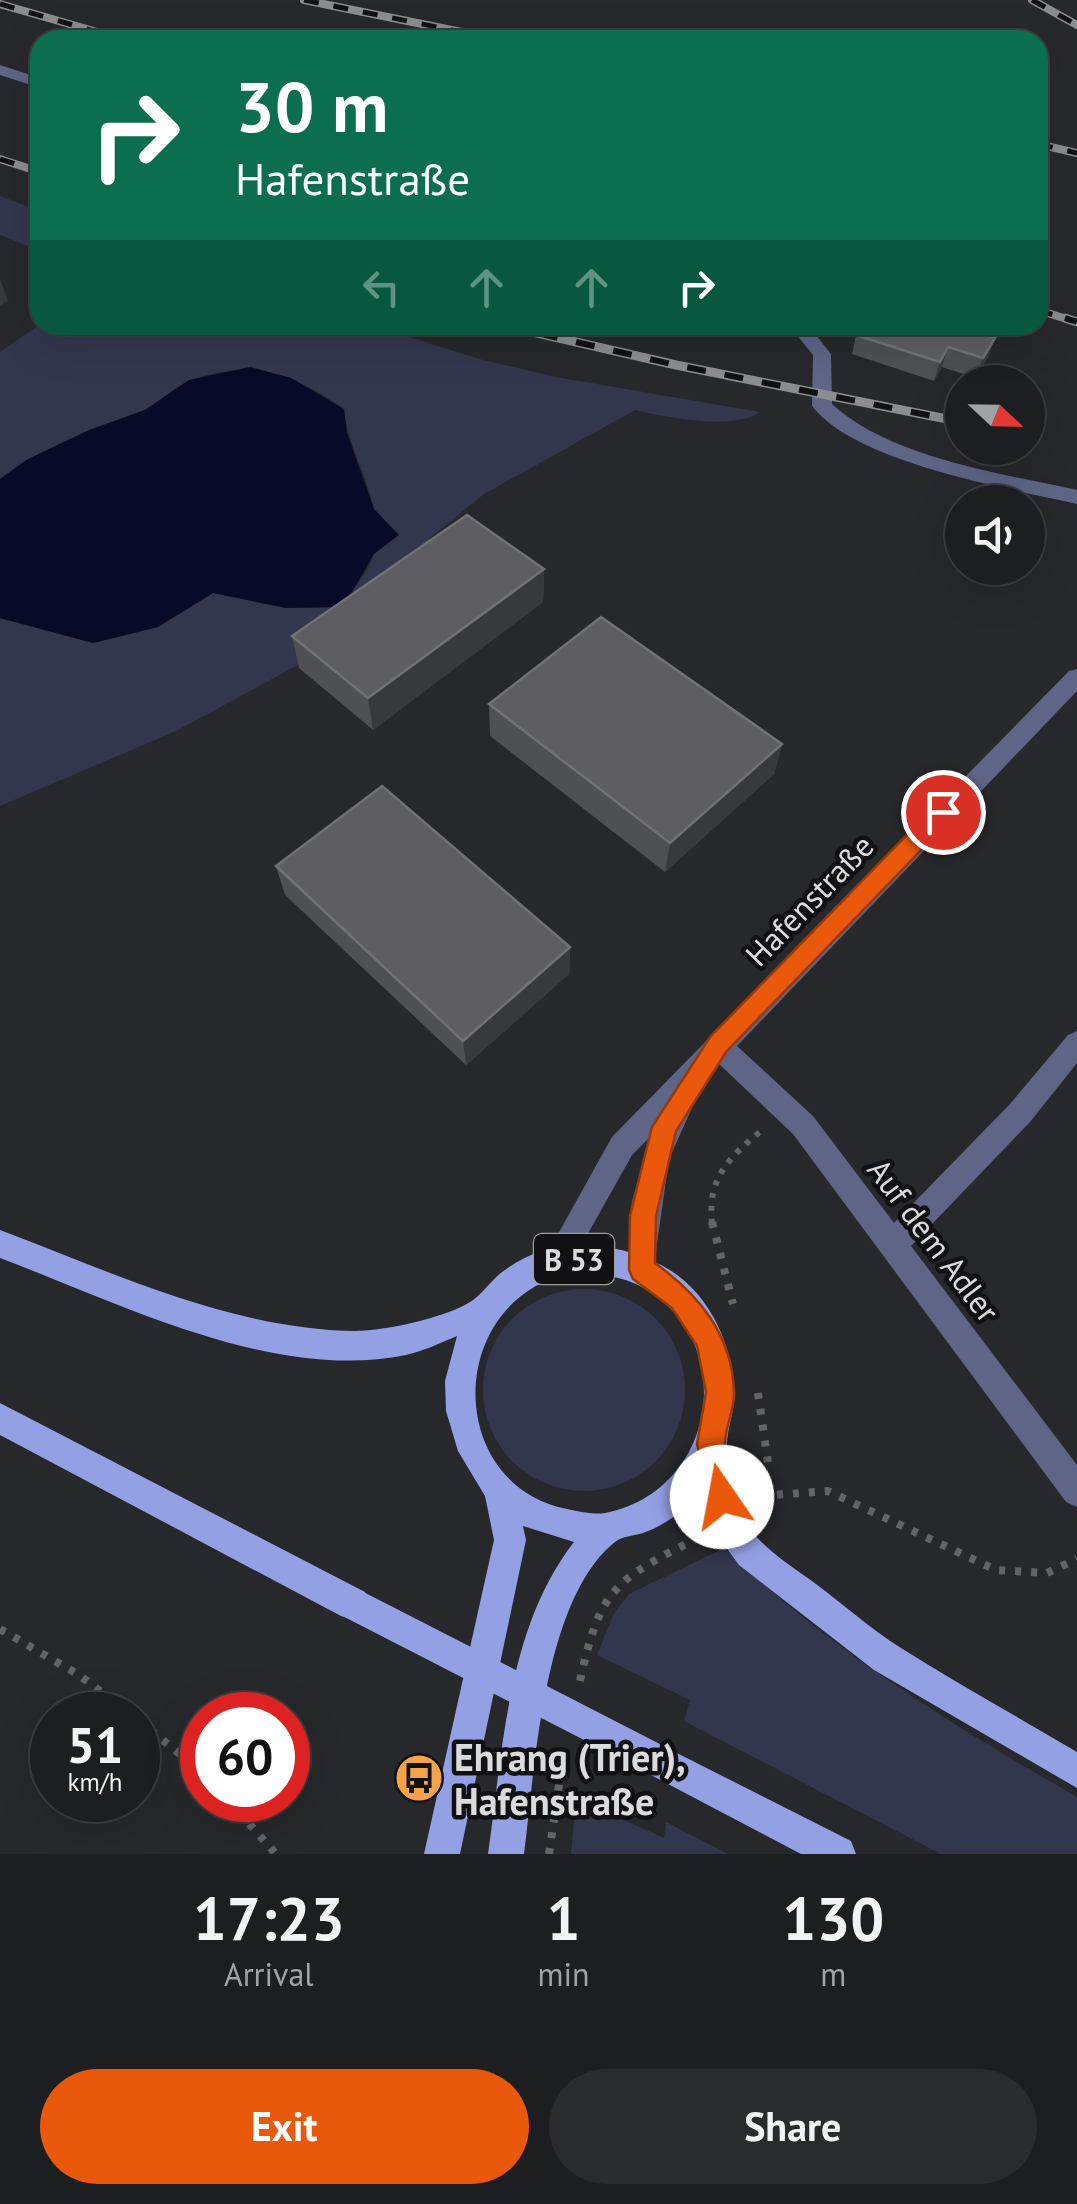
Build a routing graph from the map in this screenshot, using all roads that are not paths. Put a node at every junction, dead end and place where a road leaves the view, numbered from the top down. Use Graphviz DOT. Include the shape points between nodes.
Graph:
graph roads {
  1 [pos="0,70"];
  2 [pos="30,80"];
  3 [pos="806,335"];
  4 [pos="1077,497"];
  5 [pos="1077,677"];
  6 [pos="1077,1043"];
  7 [pos="718,1044"];
  8 [pos="0,1244"];
  9 [pos="893,1244"];
  10 [pos="557,1260"];
  11 [pos="642,1270"];
  12 [pos="486,1308"];
  13 [pos="0,1418"];
  14 [pos="711,1444"];
  15 [pos="500,1491"];
  16 [pos="1077,1491"];
  17 [pos="604,1529"];
  18 [pos="1077,1771"];
  19 [pos="442,1854"];
  20 [pos="506,1854"];
  21 [pos="838,1854"];
  1 -- 2 [label="street"];
  3 -- 4 [label="street" via="822,354 822,406 834,419 909,452"];
  5 -- 7 [label="street, Hafenstraße"];
  6 -- 9 [label="street" via="1020,1113"];
  7 -- 9 [label="street, Auf dem Adler" via="804,1125"];
  7 -- 10 [label="street, Hafenstraße" via="622,1146"];
  7 -- 11 [label="street, Hafenstraße" via="664,1127 643,1216"];
  8 -- 12 [label="main road" via="222,1324 329,1347 406,1340"];
  9 -- 16 [label="street, Auf dem Adler"];
  10 -- 11 [label="main road, B 53" via="600,1258"];
  10 -- 12 [label="main road, B 53" via="517,1278"];
  11 -- 14 [label="main road, B 53" via="682,1298 710,1341 720,1392"];
  12 -- 15 [label="main road, B 53" via="464,1351 459,1400 471,1449"];
  13 -- 21 [label="main road, bridge"];
  14 -- 17 [label="main road, B 53" via="687,1486 650,1514"];
  14 -- 18 [label="main road, B 53" via="727,1523 750,1554 886,1658"];
  15 -- 17 [label="main road, B 53" via="548,1521"];
  15 -- 19 [label="main road, B 53" via="510,1540"];
  17 -- 20 [label="main road" via="556,1600 530,1695"];
}
